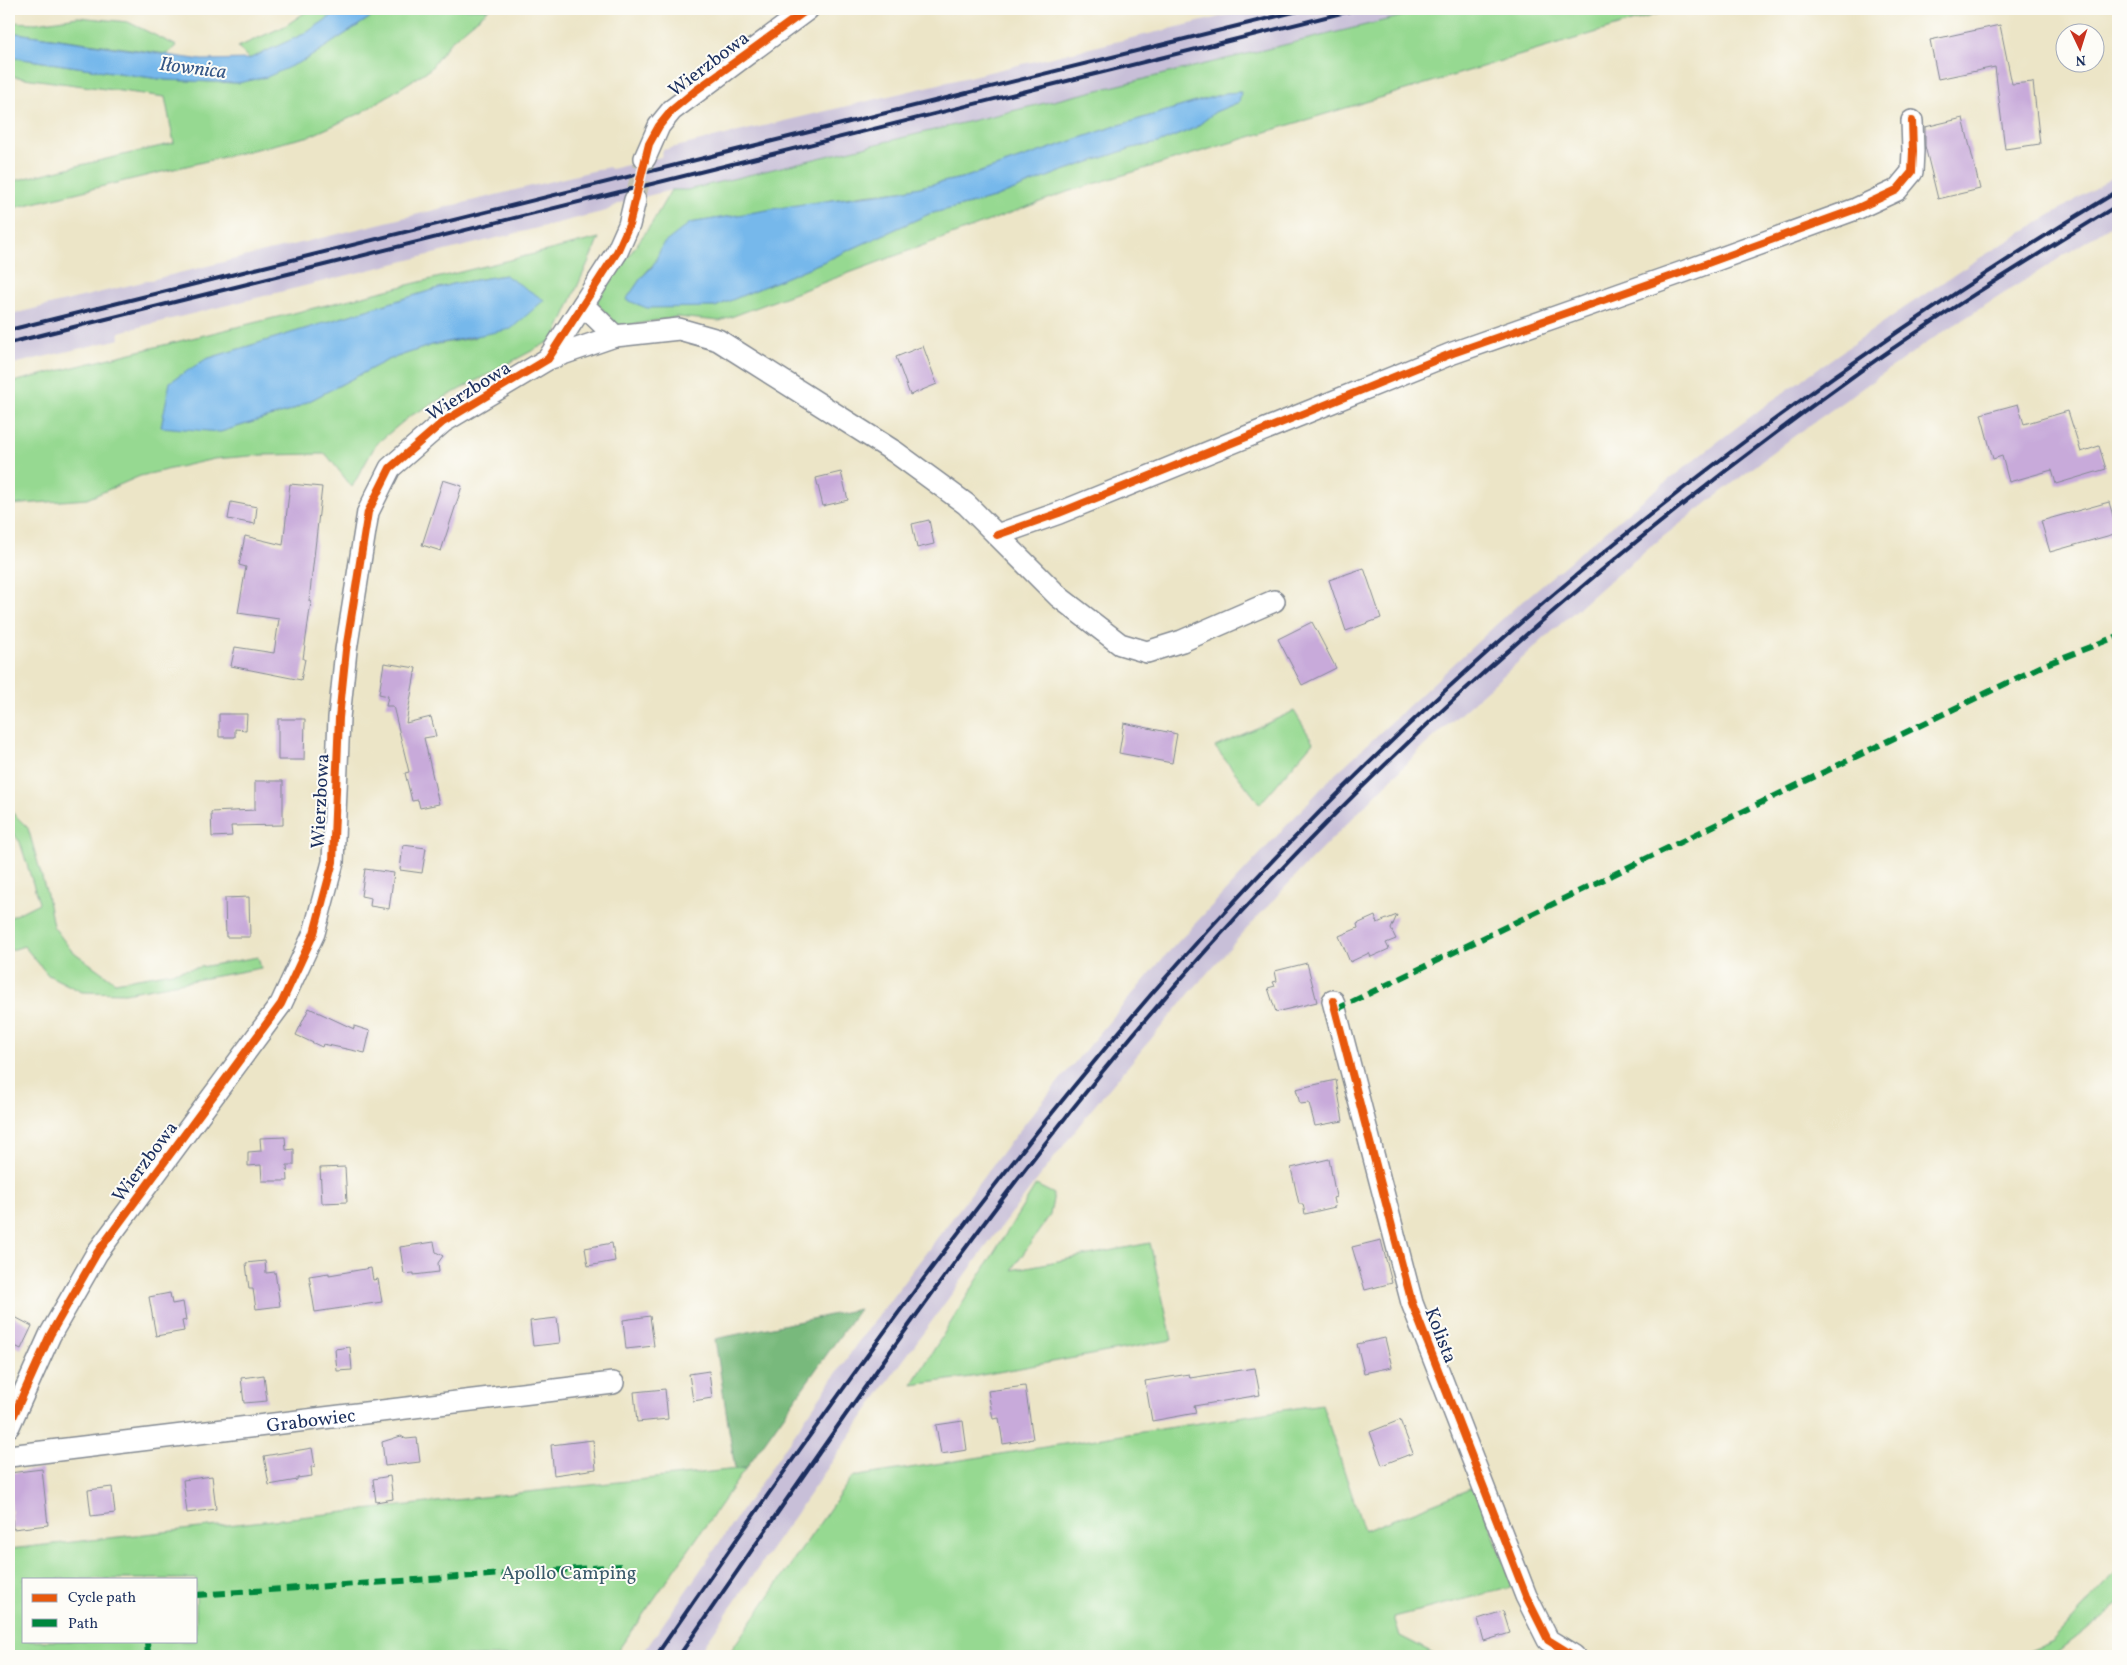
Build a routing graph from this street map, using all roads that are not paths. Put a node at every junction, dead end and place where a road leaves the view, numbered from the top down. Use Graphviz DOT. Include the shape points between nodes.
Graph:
graph roads {
  1 [pos="808,9"];
  2 [pos="1912,120"];
  3 [pos="645,158"];
  4 [pos="635,200"];
  5 [pos="583,305"];
  6 [pos="615,336"];
  7 [pos="548,359"];
  8 [pos="998,535"];
  9 [pos="1274,601"];
  10 [pos="1333,1001"];
  11 [pos="613,1383"];
  12 [pos="9,1426"];
  13 [pos="9,1456"];
  14 [pos="1574,1656"];
  1 -- 3 [label="street, Wierzbowa" via="672,110 658,126"];
  2 -- 8 [label="street" via="1912,172 1896,190 1683,272 1454,353"];
  4 -- 5 [label="street, Wierzbowa" via="629,225 617,252"];
  5 -- 6 [label="street"];
  5 -- 7 [label="street, Wierzbowa"];
  6 -- 7 [label="street"];
  6 -- 8 [label="street" via="679,329 718,340 895,452 966,504"];
  7 -- 12 [label="street, Wierzbowa" via="443,422 390,468 368,512 346,650 339,718 333,862 314,933 281,1004 97,1253 50,1335"];
  8 -- 9 [label="street" via="1066,603 1120,644 1147,652 1182,641"];
  10 -- 14 [label="street, Kolista" via="1412,1303 1526,1596 1548,1640"];
  11 -- 13 [label="street, Grabowiec"];
}
